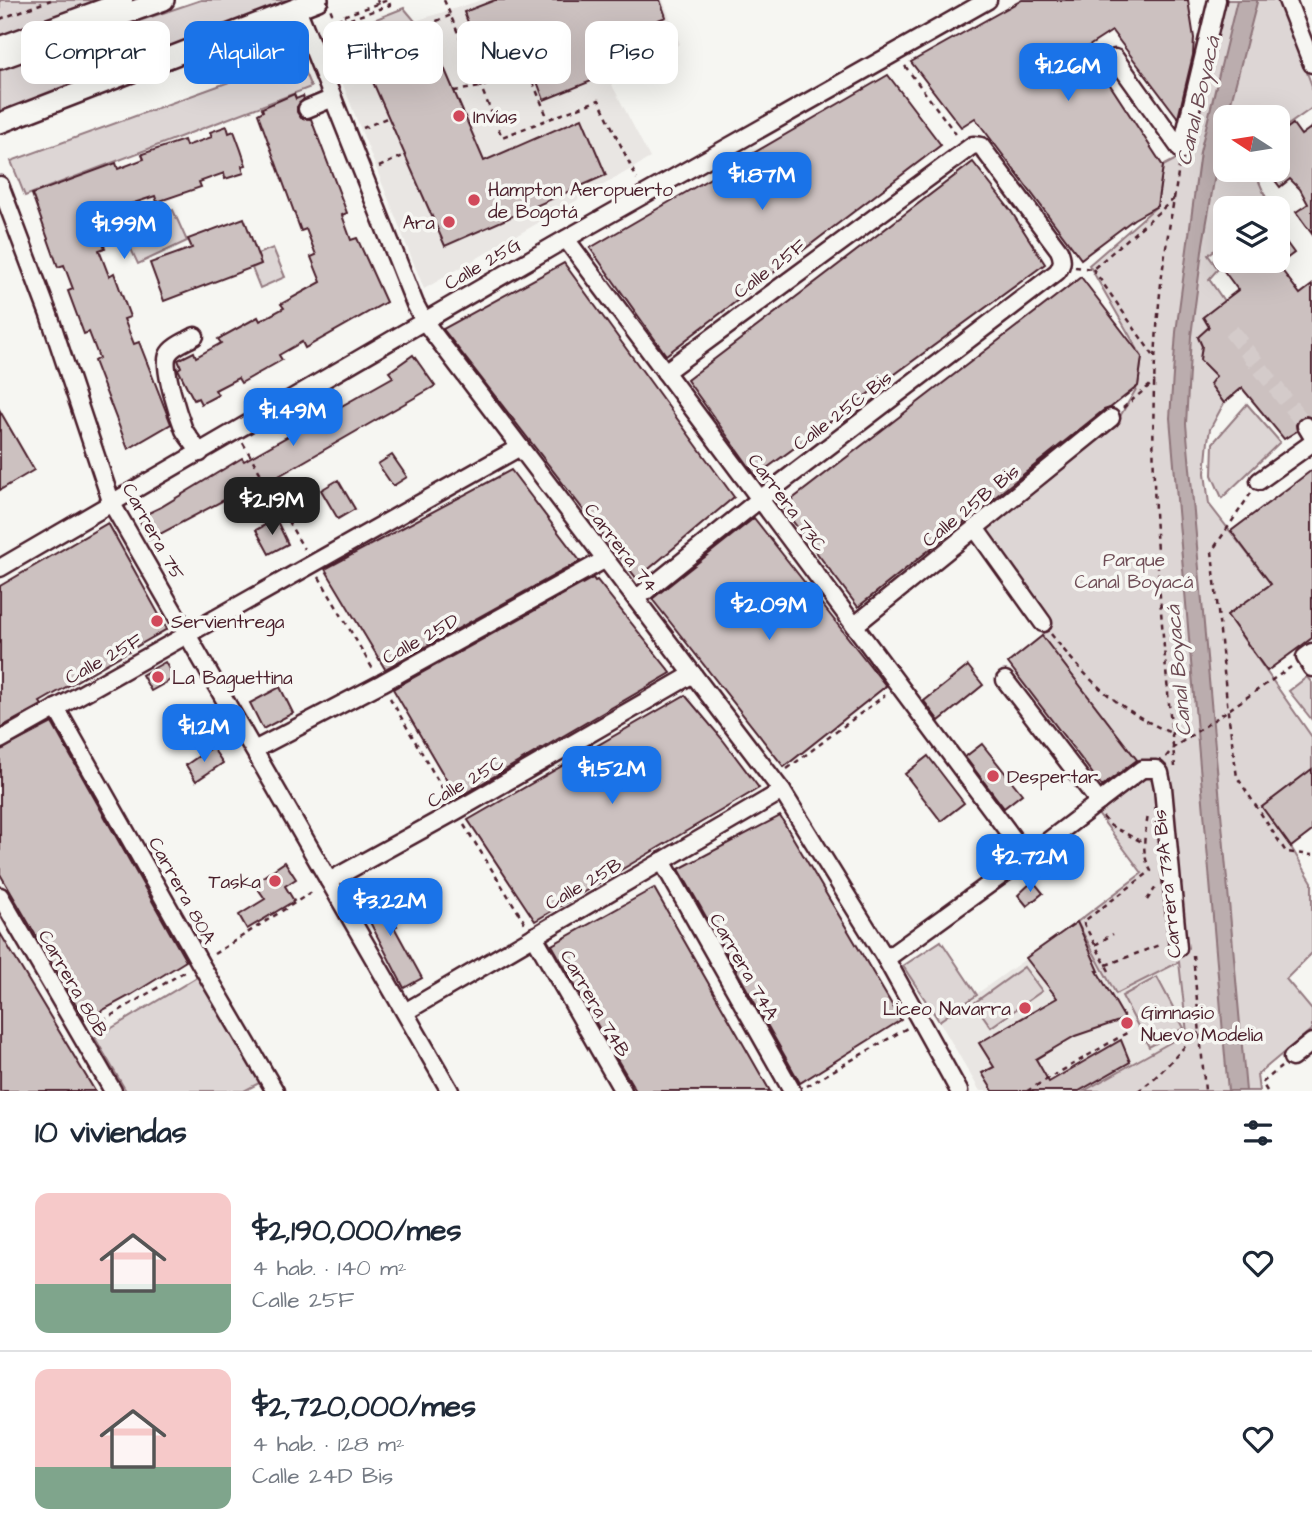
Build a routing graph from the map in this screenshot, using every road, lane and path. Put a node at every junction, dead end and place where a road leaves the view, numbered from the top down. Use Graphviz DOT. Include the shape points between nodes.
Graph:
graph roads {
  1 [pos="51,0"];
  2 [pos="124,0"];
  3 [pos="164,0"];
  4 [pos="318,0"];
  5 [pos="327,0"];
  6 [pos="377,0"];
  7 [pos="444,0"];
  8 [pos="988,0"];
  9 [pos="1217,0"];
  10 [pos="1287,0"];
  11 [pos="297,8"];
  12 [pos="381,10"];
  13 [pos="451,15"];
  14 [pos="0,19"];
  15 [pos="335,21"];
  16 [pos="341,21"];
  17 [pos="345,21"];
  18 [pos="0,46"];
  19 [pos="895,53"];
  20 [pos="1115,58"];
  21 [pos="0,59"];
  22 [pos="1312,64"];
  23 [pos="322,70"];
  24 [pos="481,87"];
  25 [pos="454,91"];
  26 [pos="333,98"];
  27 [pos="307,109"];
  28 [pos="493,114"];
  29 [pos="389,117"];
  30 [pos="548,119"];
  31 [pos="0,123"];
  32 [pos="468,125"];
  33 [pos="347,134"];
  34 [pos="966,148"];
  35 [pos="1181,150"];
  36 [pos="405,155"];
  37 [pos="363,174"];
  38 [pos="0,185"];
  39 [pos="644,194"];
  40 [pos="1175,198"];
  41 [pos="566,239"];
  42 [pos="424,321"];
  43 [pos="195,336"];
  44 [pos="1156,360"];
  45 [pos="665,372"];
  46 [pos="1155,381"];
  47 [pos="1111,418"];
  48 [pos="1312,443"];
  49 [pos="520,447"];
  50 [pos="200,453"];
  51 [pos="1259,481"];
  52 [pos="760,499"];
  53 [pos="112,504"];
  54 [pos="975,528"];
  55 [pos="604,559"];
  56 [pos="0,569"];
  57 [pos="636,599"];
  58 [pos="1043,623"];
  59 [pos="854,626"];
  60 [pos="188,635"];
  61 [pos="1310,659"];
  62 [pos="693,674"];
  63 [pos="1005,681"];
  64 [pos="898,685"];
  65 [pos="56,708"];
  66 [pos="1228,712"];
  67 [pos="1172,733"];
  68 [pos="0,740"];
  69 [pos="1174,748"];
  70 [pos="254,750"];
  71 [pos="1149,769"];
  72 [pos="1176,776"];
  73 [pos="778,785"];
  74 [pos="1101,808"];
  75 [pos="1148,814"];
  76 [pos="1144,843"];
  77 [pos="1312,855"];
  78 [pos="1027,857"];
  79 [pos="662,861"];
  80 [pos="1160,881"];
  81 [pos="324,884"];
  82 [pos="0,896"];
  83 [pos="1147,900"];
  84 [pos="1113,934"];
  85 [pos="534,936"];
  86 [pos="1175,944"];
  87 [pos="1095,945"];
  88 [pos="1194,955"];
  89 [pos="886,959"];
  90 [pos="200,963"];
  91 [pos="1106,965"];
  92 [pos="1109,971"];
  93 [pos="405,1012"];
  94 [pos="919,1021"];
  95 [pos="1130,1031"];
  96 [pos="1201,1031"];
  97 [pos="79,1034"];
  98 [pos="1312,1042"];
  99 [pos="1292,1058"];
  100 [pos="113,1091"];
  101 [pos="275,1091"];
  102 [pos="450,1091"];
  103 [pos="623,1091"];
  104 [pos="795,1091"];
  105 [pos="959,1091"];
  106 [pos="1027,1091"];
  107 [pos="1138,1091"];
  108 [pos="1205,1091"];
  109 [pos="1267,1091"];
  1 -- 14 [label="path"];
  2 -- 18 [label="street"];
  3 -- 21 [label="main road"];
  4 -- 11 [label="main road"];
  5 -- 15 [label="path, bridge"];
  6 -- 12 [label="path"];
  7 -- 13 [label="path"];
  8 -- 19 [label="street, Calle 25G"];
  9 -- 35 [label="street"];
  10 -- 22 [label="street"];
  11 -- 23 [label="street, Carrera 74"];
  11 -- 31 [label="main road"];
  13 -- 23 [label="path"];
  13 -- 24 [label="path"];
  16 -- 17 [label="path, bridge" via="388,0 390,5"];
  19 -- 34 [label="path"];
  19 -- 39 [label="street, Calle 25G"];
  20 -- 35 [label="street"];
  23 -- 26 [label="street, Carrera 74"];
  24 -- 25 [label="path"];
  24 -- 28 [label="path"];
  24 -- 30 [label="path" via="528,71"];
  26 -- 27 [label="street"];
  26 -- 33 [label="street, Carrera 74"];
  28 -- 30 [label="path" via="502,136"];
  28 -- 32 [label="path"];
  29 -- 33 [label="path"];
  30 -- 39 [label="path" via="599,100"];
  33 -- 37 [label="street, Carrera 74"];
  34 -- 45 [label="street, Calle 25F"];
  34 -- 52 [label="street, Calle 25C Bis" via="981,146 1059,250 1062,265"];
  35 -- 40 [label="path"];
  36 -- 37 [label="path"];
  37 -- 42 [label="street, Carrera 74"];
  38 -- 53 [label="street, Carrera 75"];
  39 -- 41 [label="street, Calle 25G"];
  40 -- 44 [label="path" via="1160,295"];
  40 -- 44 [label="path" via="1093,269"];
  41 -- 42 [label="street, Calle 25G"];
  41 -- 45 [label="street, Carrera 73C"];
  42 -- 49 [label="street, Carrera 74"];
  42 -- 50 [label="street, Calle 25G"];
  43 -- 50 [label="street" via="172,349 166,362 185,430"];
  44 -- 46 [label="path"];
  45 -- 52 [label="street, Carrera 73C"];
  46 -- 47 [label="path"];
  46 -- 67 [label="path" via="1153,481"];
  47 -- 54 [label="street, Calle 25B Bis"];
  48 -- 51 [label="street"];
  49 -- 55 [label="street, Carrera 74"];
  49 -- 60 [label="street, Calle 25F"];
  50 -- 53 [label="street, Calle 25G"];
  51 -- 66 [label="path" via="1212,551"];
  52 -- 57 [label="street, Calle 25C Bis"];
  52 -- 59 [label="street, Carrera 73C"];
  53 -- 56 [label="street, Calle 25G"];
  53 -- 60 [label="street, Carrera 75"];
  54 -- 58 [label="street"];
  54 -- 59 [label="street, Calle 25B Bis"];
  55 -- 57 [label="street, Carrera 74"];
  55 -- 70 [label="street, Calle 25D"];
  57 -- 62 [label="street, Carrera 74"];
  58 -- 67 [label="path" via="1074,664 1112,700"];
  59 -- 64 [label="street, Carrera 73C"];
  60 -- 65 [label="street, Calle 25F"];
  60 -- 70 [label="street, Carrera 75"];
  61 -- 66 [label="path"];
  62 -- 73 [label="street, Carrera 74"];
  62 -- 81 [label="street, Calle 25C"];
  63 -- 74 [label="street"];
  64 -- 73 [label="path"];
  64 -- 78 [label="street, Carrera 73C"];
  65 -- 68 [label="street, Calle 25F"];
  65 -- 90 [label="street, Carrera 80A"];
  66 -- 69 [label="path"];
  66 -- 77 [label="path" via="1237,777 1286,852"];
  67 -- 69 [label="path"];
  69 -- 71 [label="path"];
  69 -- 72 [label="path"];
  70 -- 81 [label="street, Carrera 75"];
  71 -- 74 [label="street"];
  71 -- 86 [label="street" via="1160,773 1163,788"];
  73 -- 79 [label="street, Calle 25B"];
  73 -- 89 [label="street, Carrera 74"];
  74 -- 76 [label="path" via="1111,826"];
  74 -- 78 [label="street"];
  75 -- 76 [label="path"];
  76 -- 87 [label="path" via="1145,861 1152,871 1083,922"];
  78 -- 89 [label="street"];
  79 -- 85 [label="street, Calle 25B"];
  79 -- 104 [label="street, Carrera 74A"];
  80 -- 83 [label="path"];
  81 -- 90 [label="path"];
  81 -- 93 [label="street, Carrera 75"];
  82 -- 97 [label="street, Carrera 80B"];
  84 -- 87 [label="path"];
  85 -- 93 [label="street, Calle 25B"];
  85 -- 103 [label="street, Carrera 74B"];
  86 -- 91 [label="path"];
  87 -- 91 [label="path"];
  88 -- 96 [label="path, Carrera 73A Bis"];
  89 -- 94 [label="street, Carrera 74"];
  90 -- 97 [label="path"];
  90 -- 101 [label="street, Carrera 80A"];
  91 -- 92 [label="path"];
  93 -- 102 [label="street, Carrera 75"];
  94 -- 104 [label="path"];
  94 -- 105 [label="street, Carrera 74"];
  95 -- 106 [label="path"];
  96 -- 107 [label="path"];
  96 -- 108 [label="path, Carrera 73A Bis"];
  97 -- 100 [label="street, Carrera 80B"];
  98 -- 99 [label="street"];
  99 -- 109 [label="path" via="1262,1083"];
}
